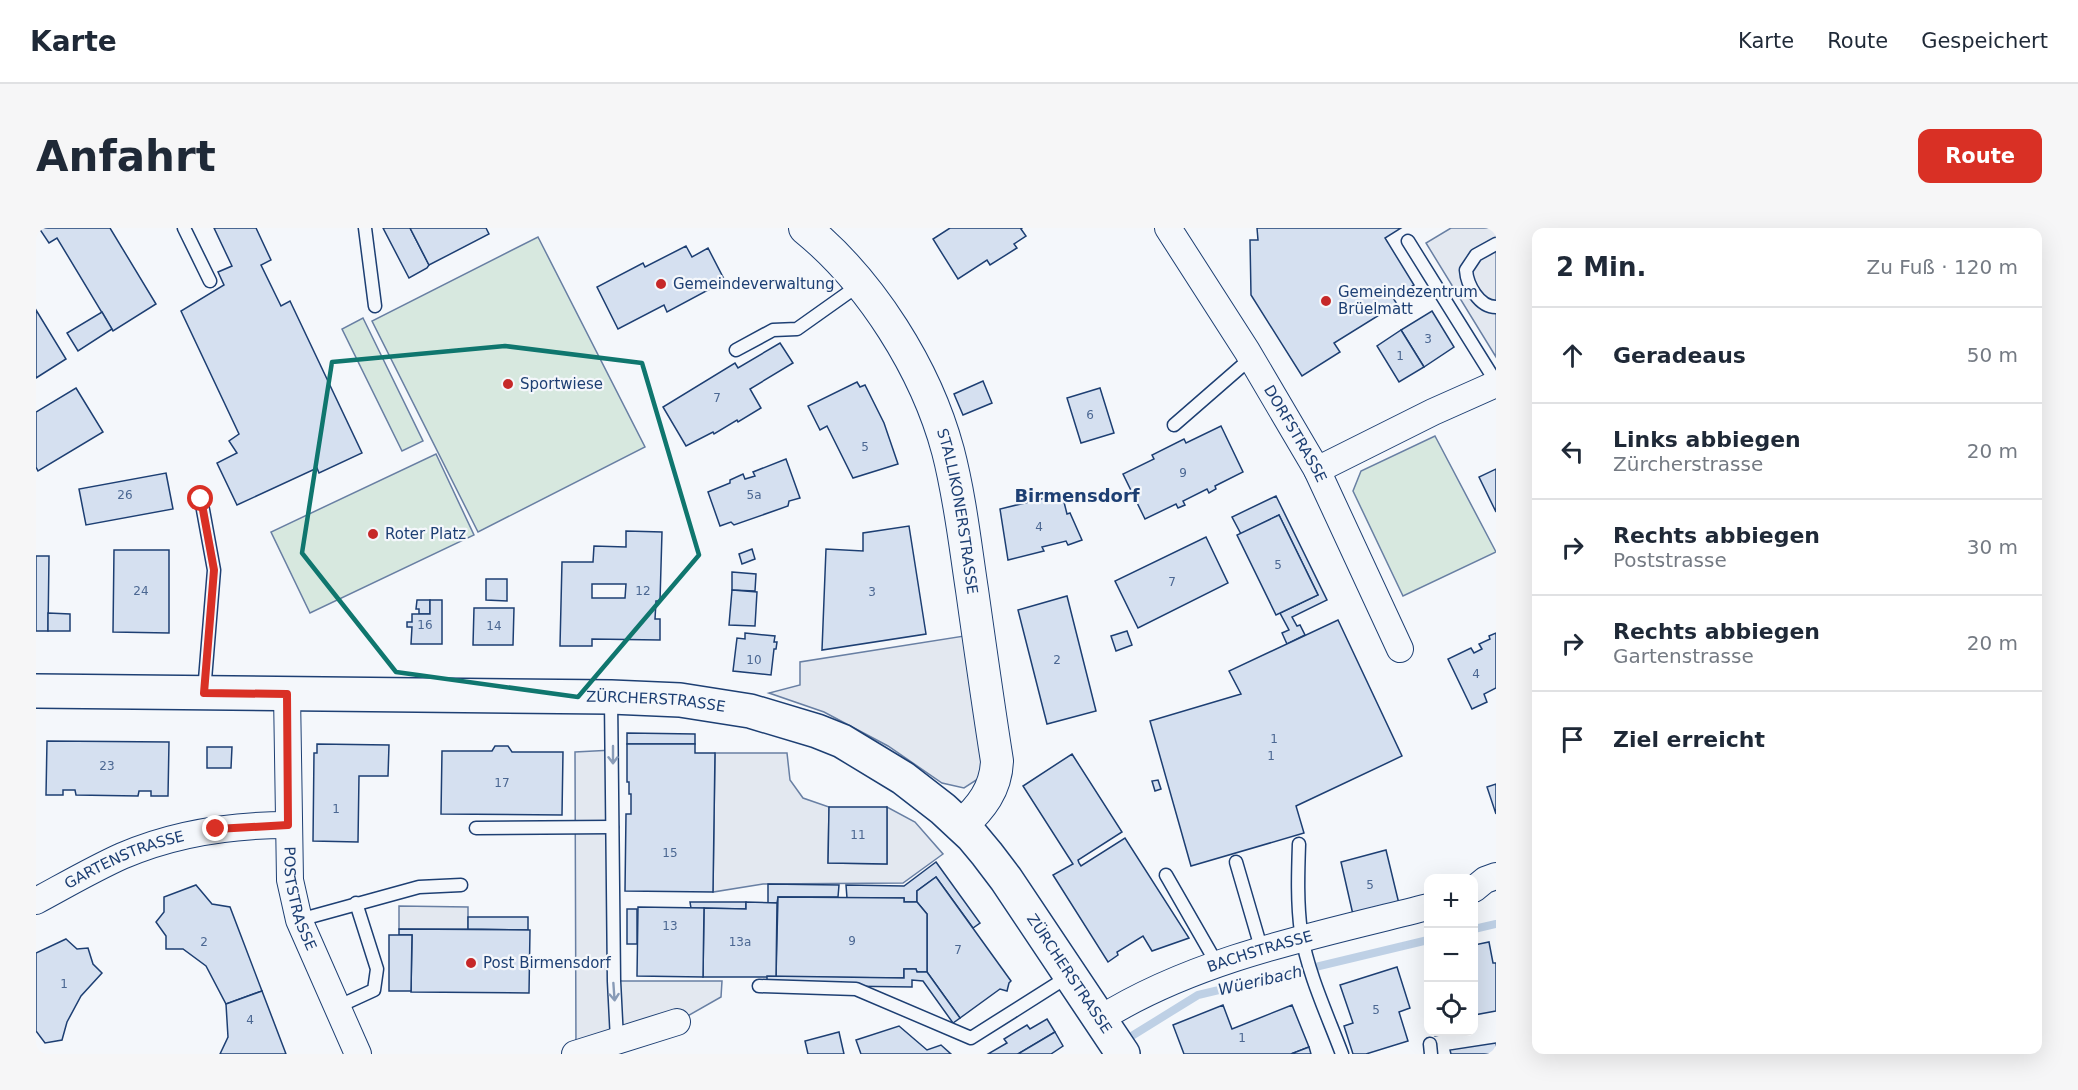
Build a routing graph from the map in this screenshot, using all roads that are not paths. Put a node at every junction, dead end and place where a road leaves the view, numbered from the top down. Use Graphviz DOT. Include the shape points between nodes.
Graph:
graph roads {
  1 [pos="184,228"];
  2 [pos="365,228"];
  3 [pos="805,228"];
  4 [pos="1168,228"];
  5 [pos="1408,241"];
  6 [pos="1496,244"];
  7 [pos="210,281"];
  8 [pos="860,284"];
  9 [pos="375,306"];
  10 [pos="1496,307"];
  11 [pos="736,350"];
  12 [pos="1251,358"];
  13 [pos="1496,383"];
  14 [pos="1174,425"];
  15 [pos="1317,470"];
  16 [pos="201,499"];
  17 [pos="1400,649"];
  18 [pos="36,691"];
  19 [pos="204,693"];
  20 [pos="287,694"];
  21 [pos="611,697"];
  22 [pos="288,825"];
  23 [pos="961,826"];
  24 [pos="612,827"];
  25 [pos="476,828"];
  26 [pos="1299,844"];
  27 [pos="1236,862"];
  28 [pos="1166,875"];
  29 [pos="1496,876"];
  30 [pos="461,885"];
  31 [pos="1478,885"];
  32 [pos="36,901"];
  33 [pos="356,903"];
  34 [pos="1424,908"];
  35 [pos="298,920"];
  36 [pos="1304,944"];
  37 [pos="1262,951"];
  38 [pos="1217,964"];
  39 [pos="1070,975"];
  40 [pos="759,986"];
  41 [pos="336,1007"];
  42 [pos="677,1022"];
  43 [pos="1112,1037"];
  44 [pos="617,1040"];
  45 [pos="358,1054"];
  46 [pos="575,1054"];
  47 [pos="1342,1054"];
  1 -- 7 [label="lane"];
  2 -- 9 [label="lane"];
  3 -- 8 [label="street, STALLIKONERSTRASSE"];
  4 -- 12 [label="street, DORFSTRASSE"];
  5 -- 13 [label="lane"];
  6 -- 10 [label="lane" via="1476,255 1466,270 1479,300"];
  8 -- 11 [label="lane" via="796,329 772,330"];
  8 -- 23 [label="street, STALLIKONERSTRASSE" via="894,330 921,379 947,449 958,493 997,761 992,788"];
  12 -- 14 [label="lane"];
  12 -- 15 [label="street, DORFSTRASSE"];
  13 -- 15 [label="street"];
  15 -- 17 [label="street, DORFSTRASSE"];
  16 -- 19 [label="lane" via="214,570"];
  18 -- 19 [label="main road, ZÜRCHERSTRASSE"];
  19 -- 20 [label="main road, ZÜRCHERSTRASSE"];
  20 -- 21 [label="main road, ZÜRCHERSTRASSE"];
  20 -- 22 [label="street, POSTSTRASSE"];
  21 -- 23 [label="main road, ZÜRCHERSTRASSE" via="680,700 750,711 817,731 880,763"];
  21 -- 24 [label="lane, one-way"];
  22 -- 32 [label="street, GARTENSTRASSE" via="216,829 177,837 122,856"];
  22 -- 35 [label="street, POSTSTRASSE" via="290,880"];
  23 -- 39 [label="main road, ZÜRCHERSTRASSE" via="1006,879"];
  24 -- 25 [label="lane"];
  24 -- 44 [label="lane, one-way"];
  26 -- 36 [label="lane" via="1298,893"];
  27 -- 37 [label="lane"];
  28 -- 38 [label="lane"];
  29 -- 31 [label="street"];
  30 -- 33 [label="lane" via="419,887"];
  33 -- 35 [label="lane"];
  33 -- 41 [label="lane" via="377,969 374,990"];
  34 -- 36 [label="street, BACHSTRASSE"];
  35 -- 41 [label="street, POSTSTRASSE"];
  36 -- 37 [label="street, BACHSTRASSE"];
  36 -- 47 [label="lane"];
  37 -- 38 [label="street, BACHSTRASSE"];
  38 -- 43 [label="street, BACHSTRASSE" via="1120,1006"];
  39 -- 40 [label="lane" via="971,1038 856,989"];
  39 -- 43 [label="main road, ZÜRCHERSTRASSE"];
  41 -- 45 [label="street, POSTSTRASSE"];
  42 -- 44 [label="street"];
  44 -- 46 [label="street"];
}
